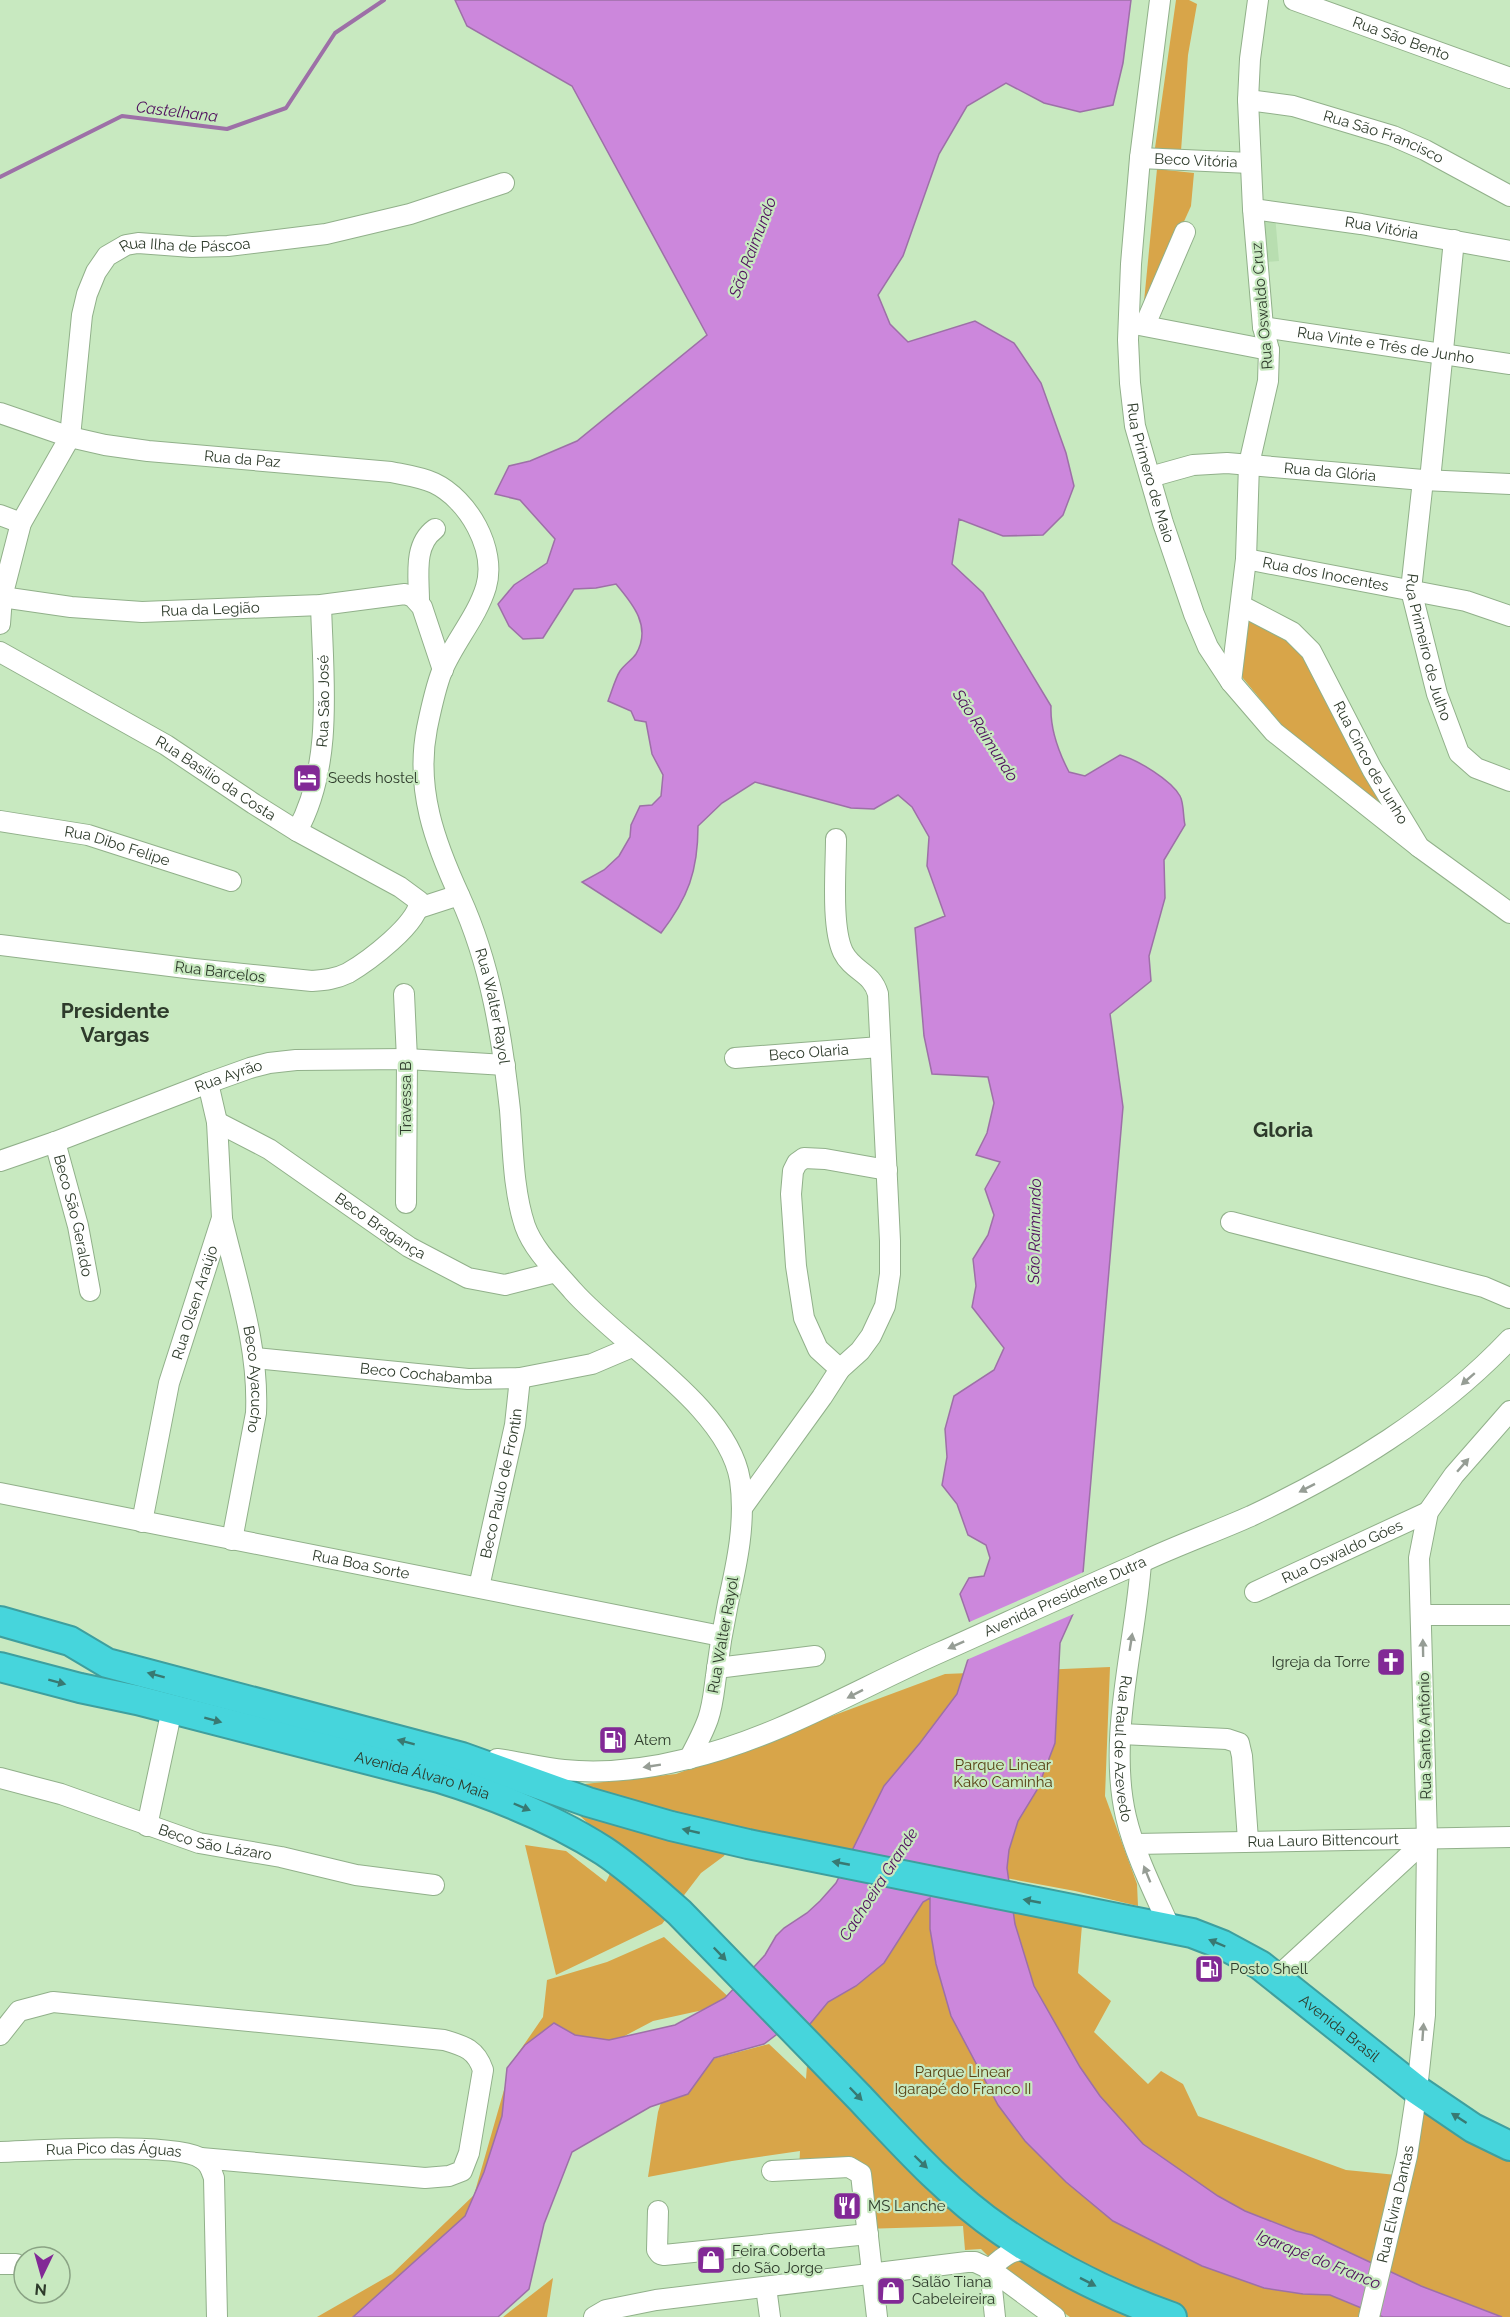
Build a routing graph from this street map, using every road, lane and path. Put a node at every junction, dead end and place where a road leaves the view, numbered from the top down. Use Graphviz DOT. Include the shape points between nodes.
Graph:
graph roads {
  1 [pos="1160,0"];
  2 [pos="1258,0"];
  3 [pos="1294,0"];
  4 [pos="1510,78"];
  5 [pos="1248,100"];
  6 [pos="1140,158"];
  7 [pos="1250,163"];
  8 [pos="504,183"];
  9 [pos="1510,196"];
  10 [pos="1253,209"];
  11 [pos="1185,232"];
  12 [pos="1454,240"];
  13 [pos="1510,252"];
  14 [pos="1137,324"];
  15 [pos="1263,327"];
  16 [pos="1269,350"];
  17 [pos="1441,354"];
  18 [pos="1510,364"];
  19 [pos="0,413"];
  20 [pos="70,437"];
  21 [pos="1249,464"];
  22 [pos="414,476"];
  23 [pos="1150,477"];
  24 [pos="1426,480"];
  25 [pos="1510,484"];
  26 [pos="0,515"];
  27 [pos="21,523"];
  28 [pos="435,529"];
  29 [pos="1246,559"];
  30 [pos="1411,590"];
  31 [pos="1,598"];
  32 [pos="418,601"];
  33 [pos="321,605"];
  34 [pos="1242,606"];
  35 [pos="1510,616"];
  36 [pos="0,624"];
  37 [pos="0,652"];
  38 [pos="443,670"];
  39 [pos="1231,682"];
  40 [pos="1510,781"];
  41 [pos="0,821"];
  42 [pos="297,831"];
  43 [pos="836,839"];
  44 [pos="1419,847"];
  45 [pos="231,881"];
  46 [pos="459,895"];
  47 [pos="418,911"];
  48 [pos="1510,913"];
  49 [pos="0,945"];
  50 [pos="404,994"];
  51 [pos="880,1047"];
  52 [pos="735,1058"];
  53 [pos="407,1059"];
  54 [pos="505,1065"];
  55 [pos="208,1083"];
  56 [pos="217,1122"];
  57 [pos="55,1142"];
  58 [pos="0,1161"];
  59 [pos="887,1170"];
  60 [pos="406,1203"];
  61 [pos="222,1218"];
  62 [pos="1231,1222"];
  63 [pos="556,1272"];
  64 [pos="90,1291"];
  65 [pos="1510,1298"];
  66 [pos="1510,1339"];
  67 [pos="632,1347"];
  68 [pos="255,1358"];
  69 [pos="840,1369"];
  70 [pos="520,1378"];
  71 [pos="1510,1411"];
  72 [pos="0,1493"];
  73 [pos="742,1508"];
  74 [pos="1428,1512"];
  75 [pos="142,1522"];
  76 [pos="232,1540"];
  77 [pos="1141,1562"];
  78 [pos="479,1587"];
  79 [pos="1255,1592"];
  80 [pos="1422,1614"];
  81 [pos="1510,1615"];
  82 [pos="0,1621"];
  83 [pos="722,1636"];
  84 [pos="815,1656"];
  85 [pos="0,1667"];
  86 [pos="717,1668"];
  87 [pos="172,1709"];
  88 [pos="710,1715"];
  89 [pos="1121,1734"];
  90 [pos="720,1749"];
  91 [pos="462,1757"];
  92 [pos="689,1759"];
  93 [pos="584,1771"];
  94 [pos="0,1778"];
  95 [pos="147,1826"];
  96 [pos="1510,1837"];
  97 [pos="1427,1839"];
  98 [pos="1248,1840"];
  99 [pos="1135,1844"];
  100 [pos="434,1885"];
  101 [pos="1090,1912"];
  102 [pos="1170,1928"];
  103 [pos="1276,1978"];
  104 [pos="3,2030"];
  105 [pos="1418,2090"];
  106 [pos="1510,2146"];
  107 [pos="0,2152"];
  108 [pos="201,2158"];
  109 [pos="772,2171"];
  110 [pos="658,2211"];
  111 [pos="868,2234"];
  112 [pos="998,2251"];
  113 [pos="872,2274"];
  114 [pos="766,2287"];
  115 [pos="657,2309"];
  116 [pos="217,2317"];
  117 [pos="594,2317"];
  118 [pos="770,2317"];
  119 [pos="877,2317"];
  120 [pos="995,2317"];
  121 [pos="1055,2317"];
  122 [pos="1172,2317"];
  123 [pos="1369,2317"];
  1 -- 6 [label="street, Rua Primero de Maio"];
  2 -- 5 [label="street, Rua Oswaldo Cruz"];
  3 -- 4 [label="street, Rua São Bento"];
  5 -- 7 [label="street, Rua Oswaldo Cruz"];
  5 -- 9 [label="street, Rua São Francisco" via="1293,106 1393,135"];
  6 -- 7 [label="street, Beco Vitória"];
  6 -- 14 [label="street, Rua Primero de Maio" via="1131,264"];
  7 -- 10 [label="street, Rua Oswaldo Cruz"];
  8 -- 20 [label="street, Rua Ilha de Páscoa" via="410,214 326,234 228,246 138,243 107,255 96,272 82,315"];
  10 -- 12 [label="street, Rua Vitória"];
  10 -- 15 [label="street, Rua Oswaldo Cruz"];
  11 -- 14 [label="street"];
  12 -- 13 [label="street, Rua Vitória"];
  12 -- 17 [label="street, Rua Primeiro de Julho"];
  14 -- 16 [label="street"];
  14 -- 23 [label="street, Rua Primero de Maio" via="1130,383 1135,426"];
  15 -- 16 [label="street, Rua Oswaldo Cruz"];
  15 -- 17 [label="street, Rua Vinte e Três de Junho"];
  16 -- 21 [label="street, Rua Oswaldo Cruz" via="1268,381"];
  17 -- 18 [label="street, Rua Vinte e Três de Junho"];
  17 -- 24 [label="street, Rua Primeiro de Julho"];
  19 -- 20 [label="street, Rua da Paz"];
  20 -- 22 [label="street, Rua da Paz" via="148,451"];
  20 -- 27 [label="street, Rua Ilha de Páscoa"];
  21 -- 23 [label="street, Rua da Glória" via="1208,463"];
  21 -- 24 [label="street, Rua da Glória"];
  21 -- 29 [label="street, Rua Oswaldo Cruz"];
  22 -- 38 [label="street, Rua Walter Rayol" via="435,483 461,504 483,537 485,548 488,582"];
  23 -- 39 [label="street, Rua Primero de Maio" via="1194,614 1208,647"];
  24 -- 25 [label="street, Rua da Glória"];
  24 -- 30 [label="street, Rua Primeiro de Julho"];
  26 -- 27 [label="street"];
  27 -- 31 [label="street, Rua Ilha de Páscoa"];
  28 -- 32 [label="street" via="422,544"];
  29 -- 30 [label="street, Rua dos Inocentes"];
  29 -- 34 [label="street, Rua Oswaldo Cruz"];
  30 -- 35 [label="street, Rua dos Inocentes" via="1466,601"];
  30 -- 40 [label="street, Rua Primeiro de Julho" via="1437,694 1459,753 1476,768"];
  31 -- 33 [label="street, Rua da Legião" via="142,612"];
  31 -- 36 [label="street, Rua Ilha de Páscoa"];
  32 -- 33 [label="street, Rua da Legião" via="396,594"];
  32 -- 38 [label="street"];
  33 -- 42 [label="street, Rua São José" via="324,712 311,798"];
  34 -- 39 [label="street, Rua Oswaldo Cruz"];
  34 -- 44 [label="street, Rua Cinco de Junho" via="1292,632 1311,651 1372,769"];
  37 -- 42 [label="street, Rua Basílio da Costa" via="166,745"];
  38 -- 46 [label="street, Rua Walter Rayol" via="426,730 423,786 432,828"];
  39 -- 44 [label="street, Rua Primero de Maio" via="1274,732"];
  41 -- 45 [label="street, Rua Dibo Felipe" via="88,835"];
  42 -- 47 [label="street, Rua Basílio da Costa" via="400,887 418,901"];
  43 -- 51 [label="street" via="839,941 850,962 875,983"];
  44 -- 48 [label="street, Rua Cinco de Junho"];
  46 -- 47 [label="street"];
  46 -- 54 [label="street, Rua Walter Rayol" via="482,950"];
  47 -- 49 [label="street, Rua Barcelos" via="385,946 348,973 331,980 194,969"];
  50 -- 53 [label="street, Travessa B"];
  51 -- 52 [label="street, Beco Olaria"];
  51 -- 59 [label="street"];
  53 -- 54 [label="street, Rua Ayrão"];
  53 -- 55 [label="street, Rua Ayrão" via="296,1060 250,1068"];
  53 -- 60 [label="street, Travessa B"];
  54 -- 63 [label="street, Rua Walter Rayol" via="516,1176 526,1228"];
  55 -- 56 [label="street, Rua Olsen Araújo"];
  55 -- 57 [label="street, Rua Ayrão"];
  56 -- 61 [label="street, Rua Olsen Araújo"];
  56 -- 63 [label="street, Beco Bragança" via="269,1149 409,1247 468,1278 505,1285"];
  57 -- 58 [label="street, Rua Ayrão"];
  57 -- 64 [label="street, Beco São Geraldo" via="78,1226"];
  59 -- 69 [label="street" via="890,1274 885,1306 872,1336"];
  59 -- 69 [label="street" via="804,1158 793,1171 796,1266 804,1318 818,1349"];
  61 -- 68 [label="street, Beco Ayacucho"];
  61 -- 75 [label="street, Rua Olsen Araújo" via="169,1383"];
  62 -- 65 [label="street" via="1484,1287"];
  63 -- 67 [label="street, Rua Walter Rayol" via="588,1308"];
  66 -- 77 [label="street, Avenida Presidente Dutra, one-way" via="1448,1396 1348,1466 1248,1517"];
  67 -- 70 [label="street, Beco Cochabamba" via="596,1362"];
  67 -- 73 [label="street, Rua Walter Rayol" via="696,1402 719,1433 737,1467"];
  68 -- 70 [label="street, Beco Cochabamba" via="468,1379"];
  68 -- 76 [label="street, Beco Ayacucho" via="256,1413"];
  69 -- 73 [label="street"];
  70 -- 78 [label="street, Beco Paulo de Frontin" via="515,1425"];
  74 -- 71 [label="street, Rua Santo Antônio, one-way" via="1454,1475"];
  72 -- 75 [label="street, Rua Boa Sorte"];
  73 -- 83 [label="street, Rua Walter Rayol" via="739,1550"];
  74 -- 79 [label="street, Rua Oswaldo Góes"];
  74 -- 80 [label="street, Rua Santo Antônio" via="1419,1558"];
  75 -- 76 [label="street, Rua Boa Sorte"];
  76 -- 78 [label="street, Rua Boa Sorte"];
  89 -- 77 [label="street, Rua Raul de Azevedo, one-way"];
  77 -- 90 [label="street, Avenida Presidente Dutra, one-way" via="813,1713"];
  78 -- 83 [label="street, Rua Boa Sorte"];
  80 -- 81 [label="street"];
  97 -- 80 [label="street, Rua Santo Antônio, one-way"];
  91 -- 82 [label="highway, Avenida Álvaro Maia, one-way" via="107,1663 70,1641"];
  83 -- 86 [label="street, Rua Walter Rayol"];
  84 -- 86 [label="street"];
  85 -- 87 [label="highway, Avenida Álvaro Maia, one-way"];
  86 -- 88 [label="street, Rua Walter Rayol"];
  87 -- 95 [label="street"];
  87 -- 112 [label="highway, Avenida Álvaro Maia, one-way" via="439,1778 499,1798 560,1825 604,1851 680,1912 920,2162"];
  88 -- 90 [label="street" via="712,1733"];
  88 -- 92 [label="street, Rua Walter Rayol"];
  89 -- 98 [label="street" via="1227,1739 1239,1743"];
  89 -- 99 [label="street, Rua Raul de Azevedo" via="1123,1802"];
  90 -- 92 [label="street, Avenida Presidente Dutra"];
  91 -- 93 [label="street, Avenida Álvaro Maia"];
  101 -- 91 [label="highway, Avenida Álvaro Maia, one-way" via="748,1844 630,1815"];
  92 -- 93 [label="street, Avenida Presidente Dutra, one-way" via="629,1769"];
  94 -- 95 [label="street, Beco São Lázaro" via="61,1794"];
  95 -- 100 [label="street, Beco São Lázaro" via="199,1843 273,1855 356,1875"];
  96 -- 97 [label="street, Rua Lauro Bittencourt"];
  97 -- 98 [label="street, Rua Lauro Bittencourt"];
  97 -- 103 [label="street"];
  105 -- 97 [label="street, Rua Santo Antônio, one-way" via="1425,2015"];
  98 -- 99 [label="street, Rua Lauro Bittencourt"];
  102 -- 99 [label="street, Rua Raul de Azevedo, one-way"];
  101 -- 102 [label="highway, Avenida Brasil"];
  103 -- 102 [label="highway, Avenida Brasil, one-way" via="1223,1945"];
  103 -- 105 [label="highway, Avenida Brasil"];
  104 -- 108 [label="street" via="19,2011 53,2002 444,2040 468,2047 479,2058 483,2070 469,2153 462,2170 449,2176 425,2178"];
  106 -- 105 [label="highway, Avenida Brasil, one-way" via="1473,2128"];
  105 -- 123 [label="street, Rua Elvira Dantas" via="1407,2156"];
  107 -- 108 [label="street, Rua Pico das Águas" via="138,2149"];
  108 -- 116 [label="street, Rua Pico das Águas" via="210,2166 214,2178"];
  109 -- 111 [label="street" via="849,2167 861,2174"];
  110 -- 111 [label="street" via="657,2250 664,2255"];
  111 -- 113 [label="street"];
  112 -- 113 [label="street" via="983,2264 967,2262"];
  112 -- 120 [label="street"];
  112 -- 121 [label="street"];
  112 -- 122 [label="highway, one-way" via="1037,2254 1098,2287"];
  113 -- 114 [label="street"];
  113 -- 119 [label="street"];
  114 -- 115 [label="street"];
  114 -- 118 [label="street"];
  115 -- 117 [label="street" via="606,2310"];
}
